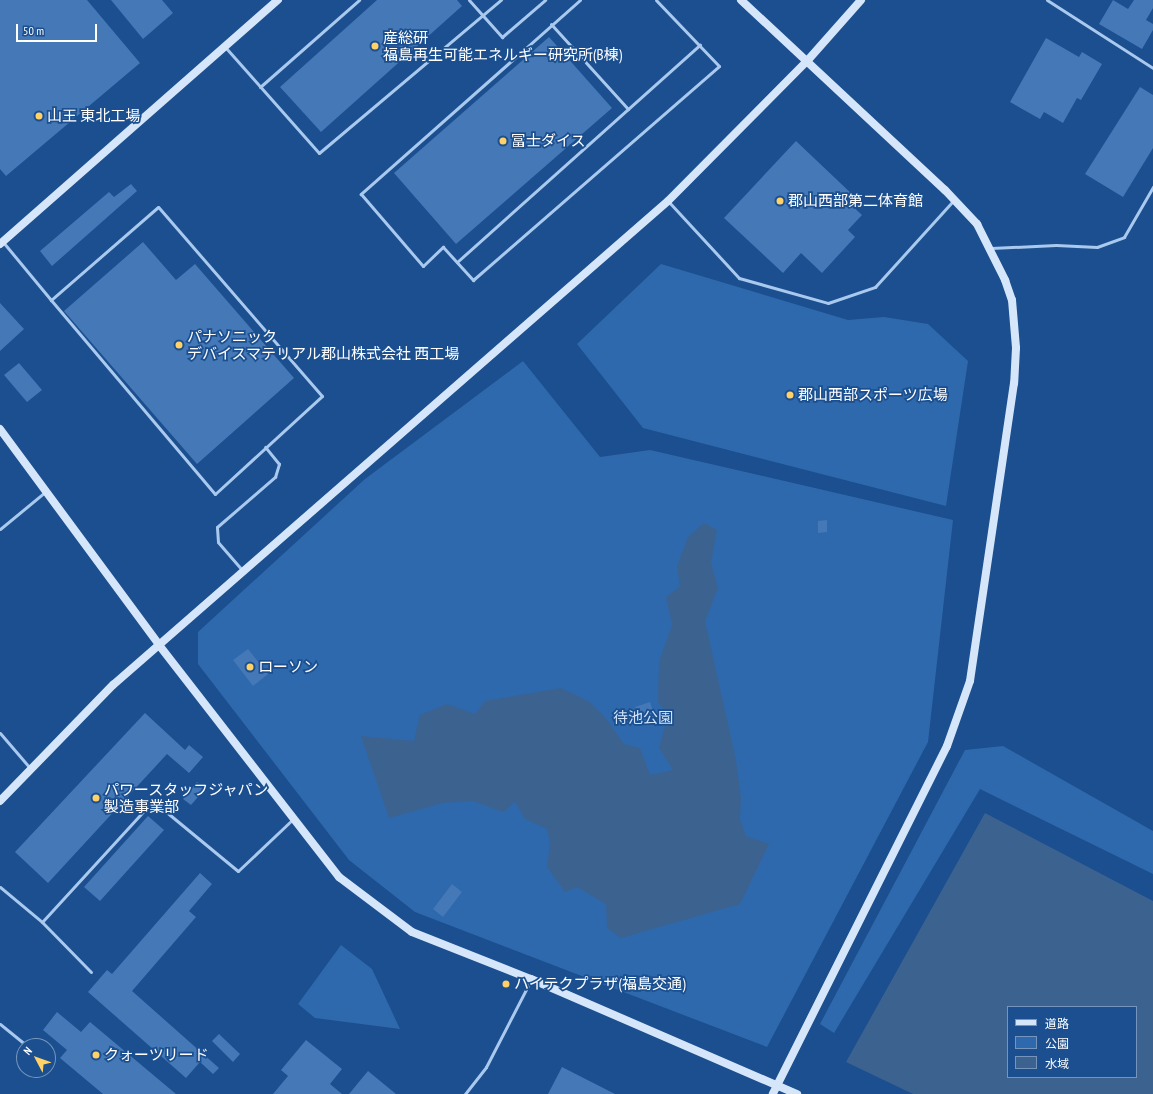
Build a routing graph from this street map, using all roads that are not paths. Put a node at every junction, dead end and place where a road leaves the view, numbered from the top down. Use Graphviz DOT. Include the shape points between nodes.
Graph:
graph roads {
  1 [pos="278,0"];
  2 [pos="359,0"];
  3 [pos="469,0"];
  4 [pos="501,0"];
  5 [pos="545,0"];
  6 [pos="580,0"];
  7 [pos="656,0"];
  8 [pos="741,0"];
  9 [pos="861,0"];
  10 [pos="1047,0"];
  11 [pos="483,16"];
  12 [pos="551,24"];
  13 [pos="700,45"];
  14 [pos="225,47"];
  15 [pos="808,60"];
  16 [pos="1153,68"];
  17 [pos="260,87"];
  18 [pos="628,109"];
  19 [pos="1153,187"];
  20 [pos="954,199"];
  21 [pos="668,201"];
  22 [pos="2,243"];
  23 [pos="991,248"];
  24 [pos="457,262"];
  25 [pos="51,300"];
  26 [pos="0,429"];
  27 [pos="265,447"];
  28 [pos="46,491"];
  29 [pos="0,529"];
  30 [pos="242,571"];
  31 [pos="159,645"];
  32 [pos="0,734"];
  33 [pos="30,768"];
  34 [pos="0,801"];
  35 [pos="293,819"];
  36 [pos="0,887"];
  37 [pos="42,922"];
  38 [pos="91,972"];
  39 [pos="531,979"];
  40 [pos="0,1024"];
  41 [pos="17,1038"];
  42 [pos="777,1085"];
  43 [pos="465,1094"];
  44 [pos="772,1094"];
  45 [pos="797,1094"];
  1 -- 14 [label="street"];
  2 -- 17 [label="lane"];
  3 -- 11 [label="lane"];
  4 -- 11 [label="lane"];
  5 -- 11 [label="lane" via="502,38"];
  6 -- 12 [label="lane"];
  7 -- 13 [label="lane"];
  8 -- 15 [label="street"];
  9 -- 15 [label="street"];
  10 -- 16 [label="lane"];
  11 -- 17 [label="lane" via="319,153"];
  12 -- 18 [label="lane"];
  12 -- 24 [label="lane" via="361,194 424,266 443,247"];
  13 -- 18 [label="lane"];
  13 -- 24 [label="lane" via="719,66 473,280"];
  14 -- 17 [label="lane"];
  14 -- 22 [label="street"];
  15 -- 20 [label="street"];
  15 -- 21 [label="street"];
  18 -- 24 [label="lane"];
  19 -- 23 [label="lane" via="1124,237 1097,247 1056,245"];
  20 -- 21 [label="lane" via="875,287 828,303 739,278"];
  20 -- 23 [label="street" via="977,224"];
  21 -- 30 [label="street"];
  22 -- 25 [label="lane"];
  23 -- 42 [label="street" via="1012,300 1016,348 1014,383 970,681 947,746"];
  25 -- 27 [label="lane" via="215,494"];
  25 -- 27 [label="lane" via="158,207 322,396"];
  26 -- 28 [label="street"];
  27 -- 30 [label="lane" via="279,464 275,477 217,527 218,542"];
  28 -- 29 [label="lane"];
  28 -- 31 [label="street"];
  30 -- 31 [label="street"];
  31 -- 33 [label="street" via="112,686"];
  31 -- 35 [label="street"];
  32 -- 33 [label="lane"];
  33 -- 34 [label="street"];
  35 -- 37 [label="lane" via="238,871 153,801"];
  35 -- 39 [label="street" via="339,877 412,932"];
  36 -- 37 [label="lane"];
  37 -- 38 [label="lane"];
  39 -- 42 [label="street"];
  39 -- 43 [label="lane" via="486,1067"];
  40 -- 41 [label="lane"];
  42 -- 44 [label="street"];
  42 -- 45 [label="street"];
}
